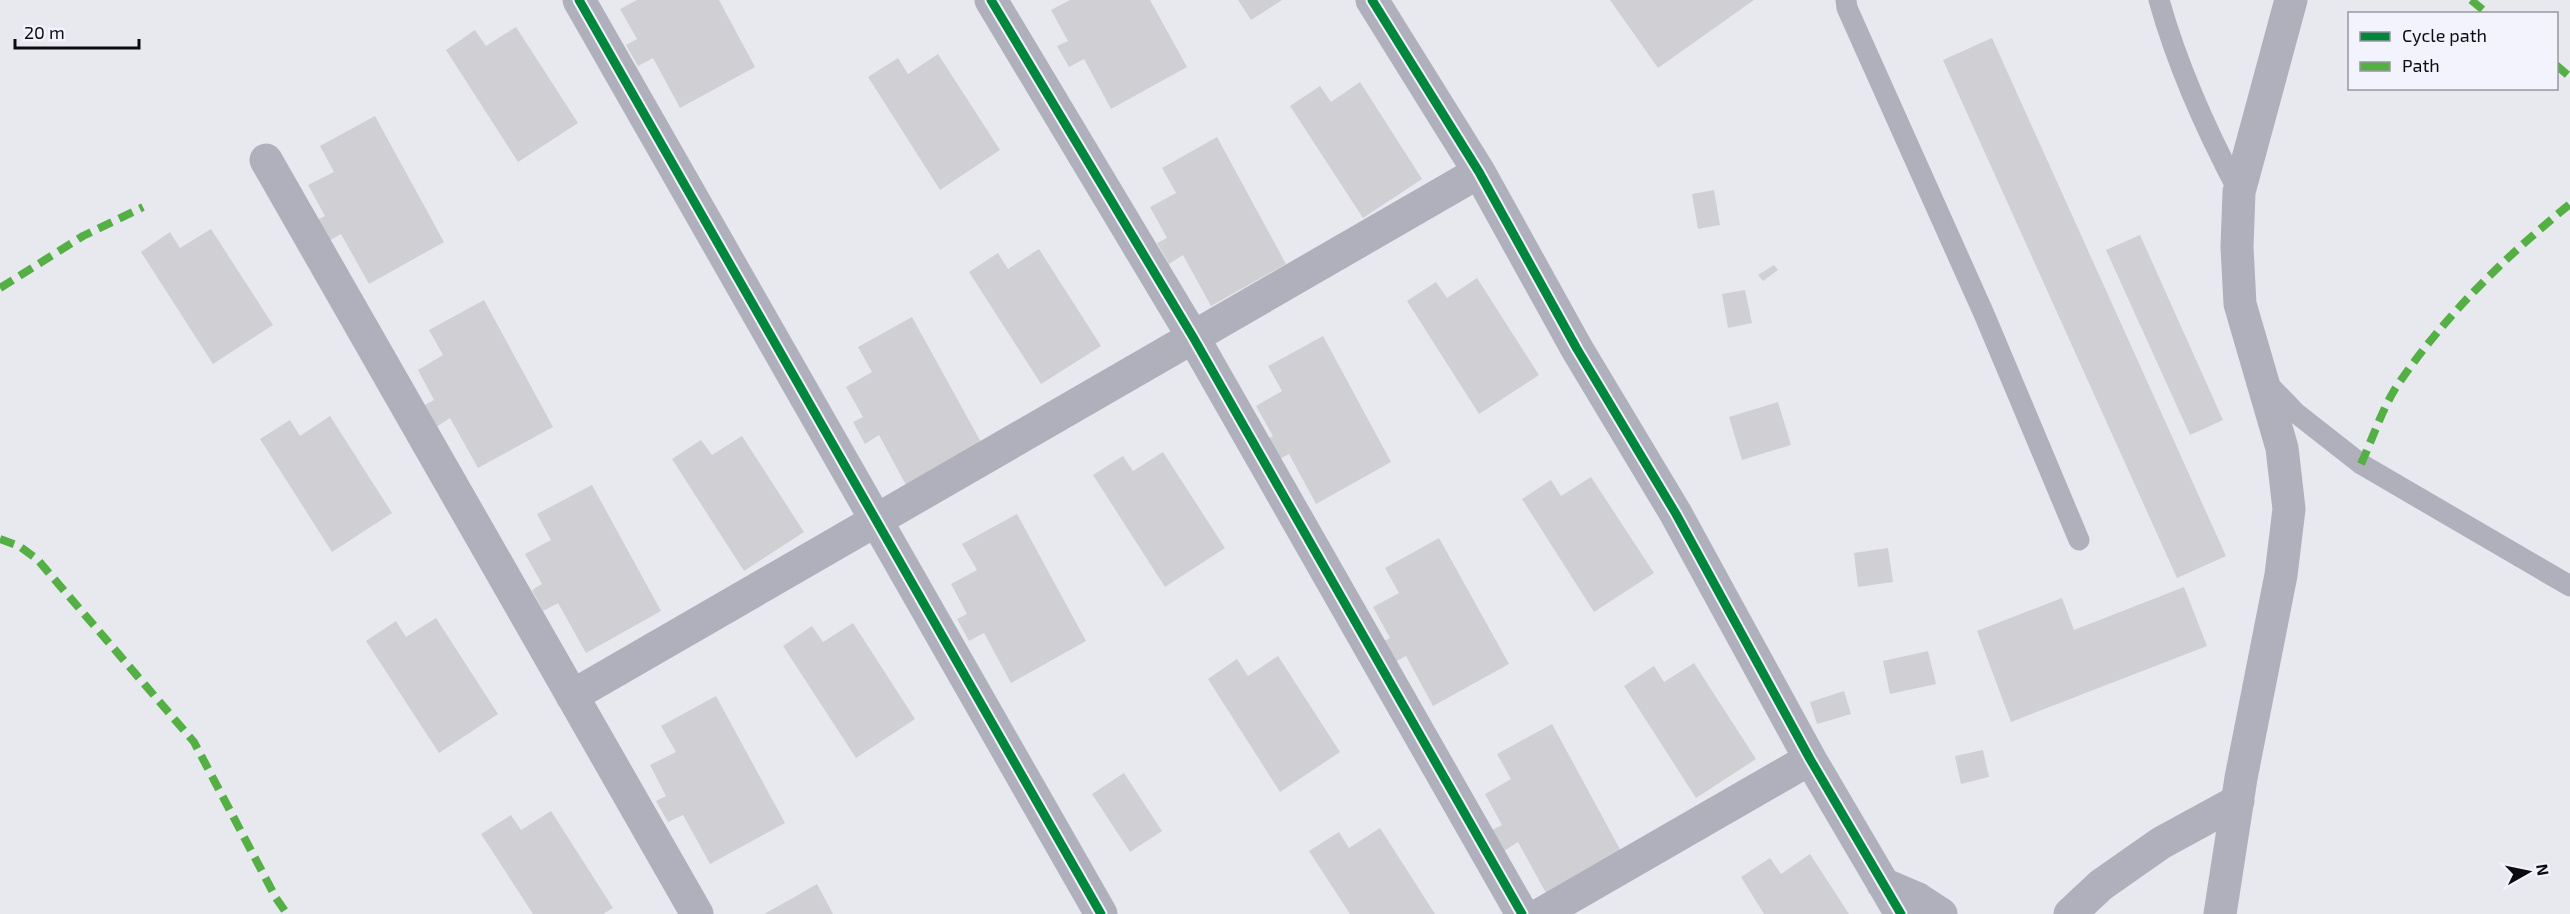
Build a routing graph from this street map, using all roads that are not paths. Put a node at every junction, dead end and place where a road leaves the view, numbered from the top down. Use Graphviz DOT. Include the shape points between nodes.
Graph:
graph roads {
  1 [pos="579,0"];
  2 [pos="991,0"];
  3 [pos="1372,0"];
  4 [pos="1846,0"];
  5 [pos="2159,0"];
  6 [pos="2291,0"];
  7 [pos="266,160"];
  8 [pos="1479,172"];
  9 [pos="2239,192"];
  10 [pos="1193,337"];
  11 [pos="2259,374"];
  12 [pos="876,521"];
  13 [pos="2079,540"];
  14 [pos="2570,586"];
  15 [pos="572,696"];
  16 [pos="1810,759"];
  17 [pos="2238,801"];
  18 [pos="1883,884"];
  19 [pos="697,914"];
  20 [pos="1101,914"];
  21 [pos="1522,914"];
  22 [pos="1541,914"];
  23 [pos="1901,914"];
  24 [pos="1941,914"];
  25 [pos="2070,914"];
  26 [pos="2220,914"];
  1 -- 12 [label="street"];
  2 -- 10 [label="street"];
  3 -- 8 [label="street"];
  4 -- 13 [label="lane"];
  5 -- 9 [label="lane" via="2197,110"];
  6 -- 9 [label="street"];
  7 -- 15 [label="street"];
  8 -- 10 [label="street"];
  8 -- 16 [label="street" via="1577,350 1676,514"];
  9 -- 11 [label="street" via="2240,304"];
  10 -- 12 [label="street"];
  10 -- 21 [label="street"];
  11 -- 14 [label="lane" via="2296,413 2361,464"];
  11 -- 17 [label="street" via="2282,448 2289,509 2281,575"];
  12 -- 15 [label="street"];
  12 -- 20 [label="street"];
  15 -- 19 [label="street"];
  16 -- 18 [label="street"];
  16 -- 22 [label="street"];
  17 -- 25 [label="street" via="2161,843 2101,885"];
  17 -- 26 [label="street"];
  18 -- 23 [label="street"];
  18 -- 24 [label="street"];
}
